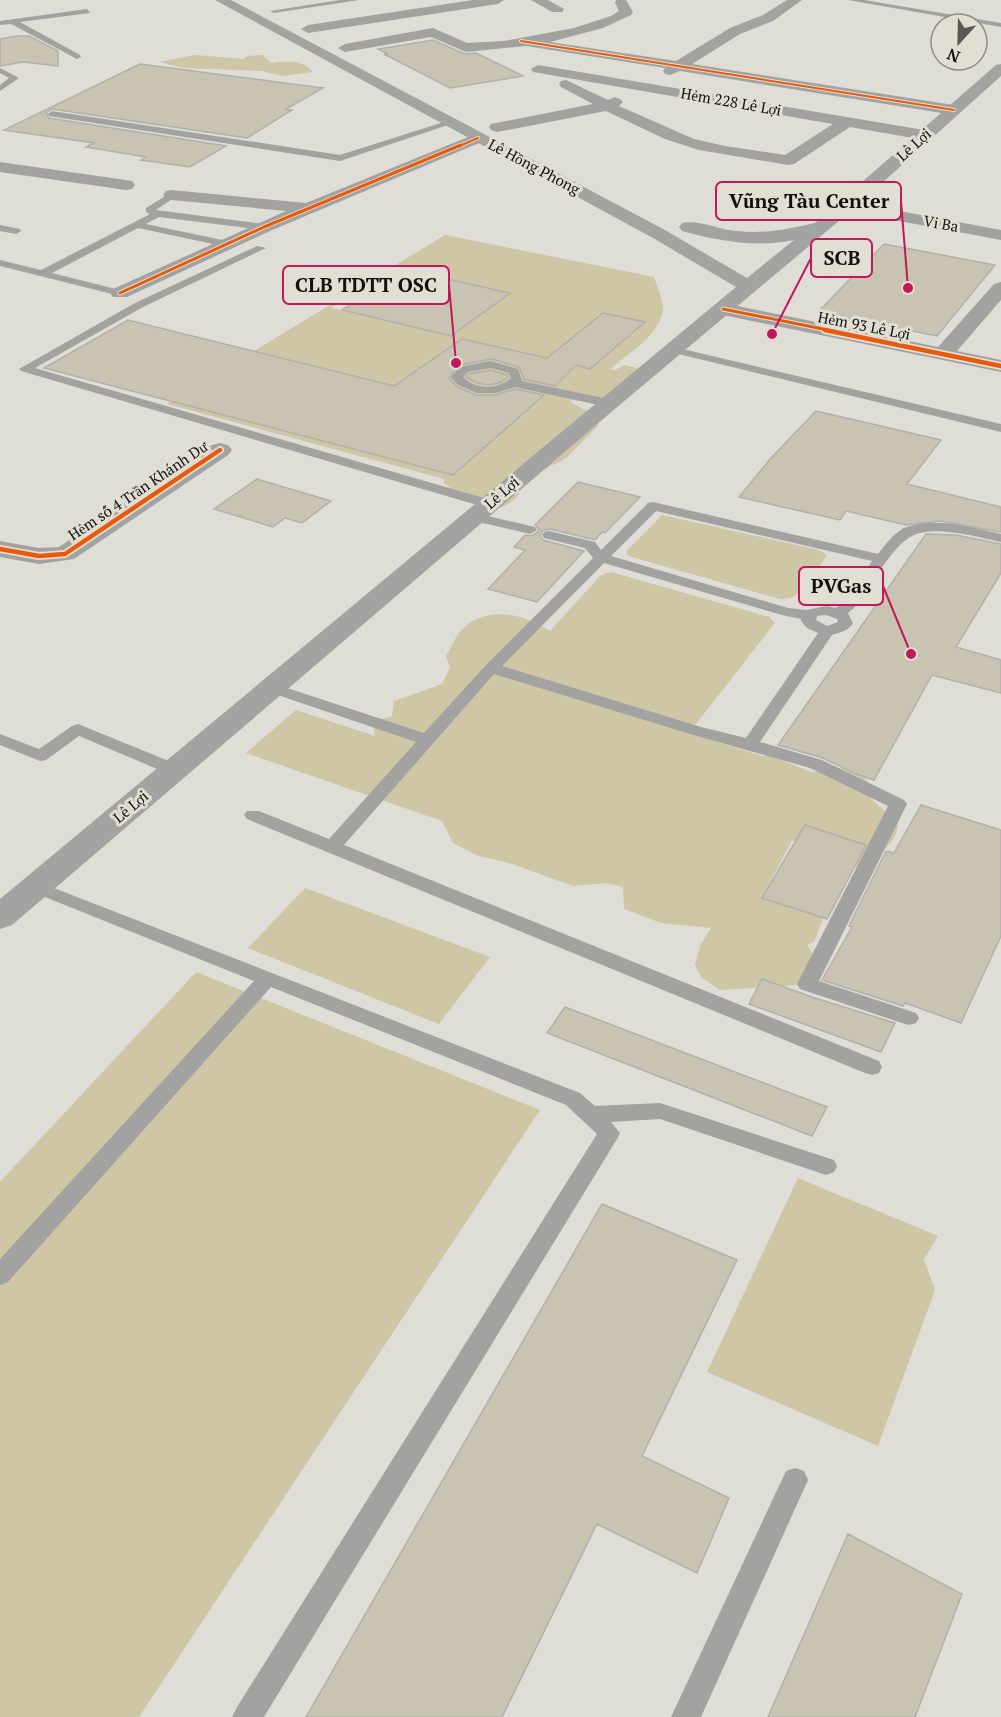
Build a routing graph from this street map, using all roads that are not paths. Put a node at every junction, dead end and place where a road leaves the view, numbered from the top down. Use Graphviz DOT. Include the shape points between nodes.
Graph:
graph roads {
  1 [pos="221,0"];
  2 [pos="254,0"];
  3 [pos="356,0"];
  4 [pos="417,0"];
  5 [pos="498,0"];
  6 [pos="537,0"];
  7 [pos="796,0"];
  8 [pos="851,0"];
  9 [pos="621,3"];
  10 [pos="438,9"];
  11 [pos="557,9"];
  12 [pos="87,11"];
  13 [pos="274,11"];
  14 [pos="464,20"];
  15 [pos="12,21"];
  16 [pos="0,23"];
  17 [pos="1001,25"];
  18 [pos="451,28"];
  19 [pos="308,29"];
  20 [pos="433,32"];
  21 [pos="521,41"];
  22 [pos="341,46"];
  23 [pos="311,48"];
  24 [pos="76,57"];
  25 [pos="365,58"];
  26 [pos="677,67"];
  27 [pos="1001,68"];
  28 [pos="0,70"];
  29 [pos="642,87"];
  30 [pos="0,89"];
  31 [pos="608,106"];
  32 [pos="954,110"];
  33 [pos="52,114"];
  34 [pos="847,122"];
  35 [pos="450,123"];
  36 [pos="483,130"];
  37 [pos="924,135"];
  38 [pos="519,138"];
  39 [pos="0,167"];
  40 [pos="126,185"];
  41 [pos="172,195"];
  42 [pos="846,206"];
  43 [pos="309,208"];
  44 [pos="158,214"];
  45 [pos="825,223"];
  46 [pos="137,225"];
  47 [pos="264,227"];
  48 [pos="0,228"];
  49 [pos="16,231"];
  50 [pos="1001,235"];
  51 [pos="716,243"];
  52 [pos="227,244"];
  53 [pos="261,248"];
  54 [pos="682,248"];
  55 [pos="0,263"];
  56 [pos="768,272"];
  57 [pos="42,274"];
  58 [pos="749,287"];
  59 [pos="1001,288"];
  60 [pos="120,293"];
  61 [pos="723,309"];
  62 [pos="674,351"];
  63 [pos="943,354"];
  64 [pos="1001,366"];
  65 [pos="515,383"];
  66 [pos="608,403"];
  67 [pos="1001,428"];
  68 [pos="220,450"];
  69 [pos="482,510"];
  70 [pos="530,530"];
  71 [pos="549,535"];
  72 [pos="1001,538"];
  73 [pos="0,549"];
  74 [pos="601,558"];
  75 [pos="880,559"];
  76 [pos="838,613"];
  77 [pos="808,615"];
  78 [pos="828,630"];
  79 [pos="491,668"];
  80 [pos="272,688"];
  81 [pos="0,739"];
  82 [pos="427,740"];
  83 [pos="750,744"];
  84 [pos="175,770"];
  85 [pos="253,815"];
  86 [pos="332,848"];
  87 [pos="36,886"];
  88 [pos="0,917"];
  89 [pos="268,978"];
  90 [pos="909,1018"];
  91 [pos="872,1067"];
  92 [pos="589,1115"];
  93 [pos="826,1166"];
  94 [pos="0,1275"];
  95 [pos="795,1480"];
  96 [pos="247,1717"];
  97 [pos="686,1717"];
  1 -- 23 [label="main road, Lê Hồng Phong"];
  2 -- 13 [label="main road"];
  3 -- 13 [label="lane"];
  4 -- 10 [label="street"];
  5 -- 10 [label="street"];
  6 -- 11 [label="street"];
  7 -- 26 [label="street"];
  8 -- 17 [label="lane"];
  9 -- 21 [label="street" via="624,14 601,25"];
  10 -- 14 [label="street"];
  10 -- 19 [label="street"];
  12 -- 15 [label="lane"];
  13 -- 19 [label="main road"];
  15 -- 16 [label="lane"];
  15 -- 24 [label="lane"];
  18 -- 20 [label="street"];
  19 -- 22 [label="main road"];
  20 -- 21 [label="street" via="468,48"];
  20 -- 22 [label="street"];
  21 -- 26 [label="street"];
  22 -- 23 [label="main road"];
  22 -- 25 [label="main road"];
  23 -- 35 [label="main road, Lê Hồng Phong"];
  26 -- 29 [label="street"];
  26 -- 32 [label="street"];
  27 -- 32 [label="main road, Lê Lợi"];
  28 -- 30 [label="lane" via="15,78"];
  29 -- 31 [label="street"];
  29 -- 31 [label="street, Hẻm 228 Lê Lợi" via="538,69"];
  29 -- 34 [label="street, Hẻm 228 Lê Lợi"];
  31 -- 34 [label="street" via="707,147 788,160"];
  31 -- 36 [label="street"];
  32 -- 37 [label="main road, Lê Lợi"];
  33 -- 35 [label="lane" via="340,158"];
  34 -- 37 [label="street, Hẻm 228 Lê Lợi"];
  35 -- 36 [label="main road, Lê Hồng Phong"];
  36 -- 38 [label="main road, Lê Hồng Phong"];
  36 -- 43 [label="street"];
  36 -- 54 [label="main road, Lê Hồng Phong"];
  37 -- 42 [label="main road, Lê Lợi"];
  39 -- 40 [label="street"];
  41 -- 43 [label="street"];
  41 -- 44 [label="lane" via="149,210"];
  42 -- 45 [label="main road, Lê Lợi"];
  42 -- 50 [label="street, Vi Ba"];
  43 -- 47 [label="street"];
  44 -- 46 [label="lane"];
  44 -- 47 [label="lane"];
  45 -- 51 [label="main road" via="804,232 768,238 727,236 682,224"];
  45 -- 56 [label="main road, Lê Lợi"];
  46 -- 52 [label="lane"];
  46 -- 57 [label="lane"];
  47 -- 52 [label="street"];
  48 -- 49 [label="lane"];
  51 -- 54 [label="main road"];
  51 -- 56 [label="main road"];
  52 -- 60 [label="street"];
  53 -- 69 [label="lane" via="139,305 25,369"];
  54 -- 58 [label="main road, Lê Hồng Phong"];
  55 -- 57 [label="lane"];
  56 -- 58 [label="main road, Lê Lợi"];
  57 -- 60 [label="lane"];
  58 -- 61 [label="main road, Lê Lợi"];
  59 -- 63 [label="street"];
  61 -- 62 [label="main road, Lê Lợi"];
  61 -- 63 [label="street, Hẻm 93 Lê Lợi"];
  62 -- 66 [label="main road, Lê Lợi"];
  62 -- 67 [label="lane"];
  63 -- 64 [label="street, Hẻm 93 Lê Lợi"];
  65 -- 66 [label="lane"];
  66 -- 69 [label="main road, Lê Lợi"];
  68 -- 73 [label="street, Hẻm số 4 Trần Khánh Dư" via="65,554 39,556"];
  69 -- 70 [label="lane"];
  69 -- 80 [label="main road, Lê Lợi"];
  71 -- 74 [label="lane" via="590,545"];
  72 -- 75 [label="lane" via="971,531 909,531"];
  74 -- 75 [label="lane" via="653,506"];
  74 -- 77 [label="lane"];
  74 -- 79 [label="lane"];
  75 -- 76 [label="lane" via="851,606"];
  76 -- 77 [label="lane" via="821,610"];
  76 -- 78 [label="lane" via="846,623"];
  77 -- 78 [label="lane" via="811,625"];
  78 -- 83 [label="lane"];
  79 -- 82 [label="lane"];
  79 -- 83 [label="lane"];
  80 -- 82 [label="lane"];
  80 -- 84 [label="main road, Lê Lợi"];
  81 -- 84 [label="lane" via="40,756 78,729"];
  82 -- 86 [label="lane"];
  83 -- 90 [label="lane" via="816,764 898,804 807,984"];
  84 -- 87 [label="main road, Lê Lợi"];
  85 -- 86 [label="lane"];
  86 -- 91 [label="lane"];
  87 -- 88 [label="main road, Lê Lợi"];
  87 -- 89 [label="lane"];
  89 -- 92 [label="lane" via="573,1099"];
  89 -- 94 [label="lane"];
  92 -- 93 [label="lane" via="660,1111"];
  92 -- 96 [label="lane" via="609,1133"];
  95 -- 97 [label="lane"];
}
